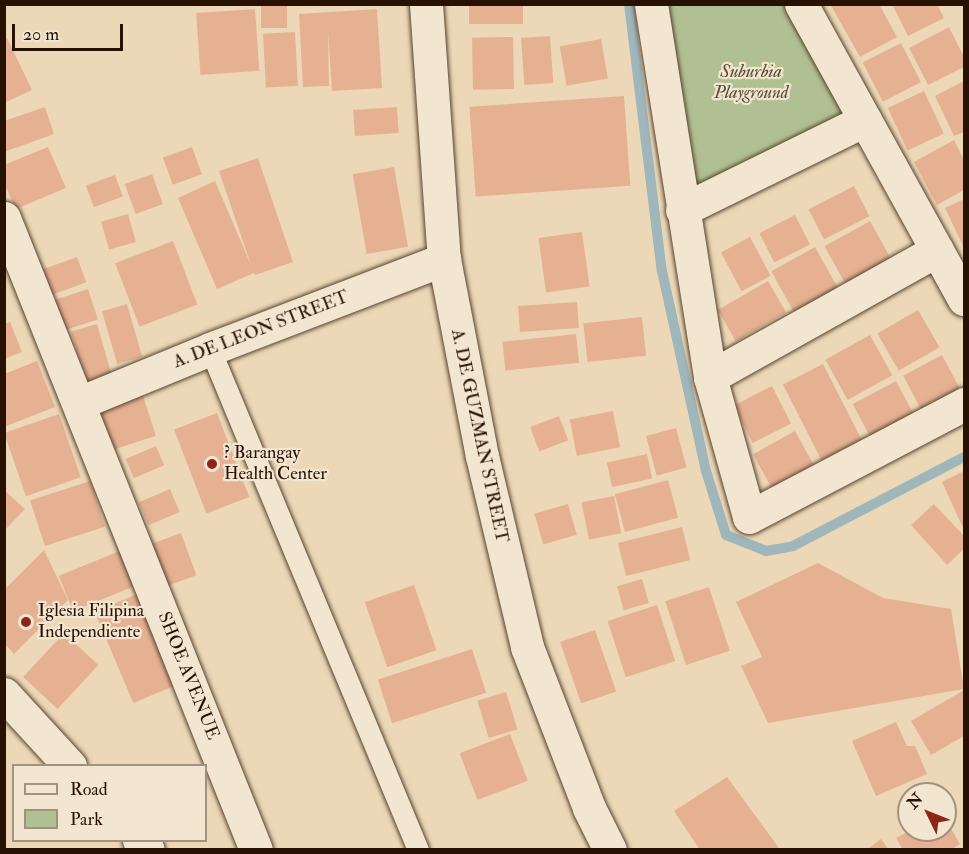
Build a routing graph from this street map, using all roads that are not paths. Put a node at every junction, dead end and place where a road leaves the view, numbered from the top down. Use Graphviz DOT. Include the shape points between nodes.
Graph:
graph roads {
  1 [pos="426,4"];
  2 [pos="651,4"];
  3 [pos="801,4"];
  4 [pos="865,120"];
  5 [pos="682,210"];
  6 [pos="4,218"];
  7 [pos="937,250"];
  8 [pos="444,259"];
  9 [pos="964,299"];
  10 [pos="210,349"];
  11 [pos="710,377"];
  12 [pos="79,403"];
  13 [pos="964,404"];
  14 [pos="4,694"];
  15 [pos="69,764"];
  16 [pos="256,849"];
  17 [pos="418,849"];
  18 [pos="610,849"];
  1 -- 8 [label="street, A. DE GUZMAN STREET"];
  2 -- 5 [label="street"];
  3 -- 4 [label="street"];
  4 -- 5 [label="street"];
  4 -- 7 [label="street"];
  5 -- 11 [label="street"];
  6 -- 12 [label="street, SHOE AVENUE"];
  7 -- 9 [label="street"];
  7 -- 11 [label="street"];
  8 -- 10 [label="street, A. DE LEON STREET"];
  8 -- 18 [label="street, A. DE GUZMAN STREET" via="482,456 527,647 589,808"];
  10 -- 12 [label="street, A. DE LEON STREET"];
  10 -- 17 [label="lane"];
  11 -- 13 [label="street" via="749,517"];
  12 -- 16 [label="street, SHOE AVENUE"];
  14 -- 15 [label="street"];
}
